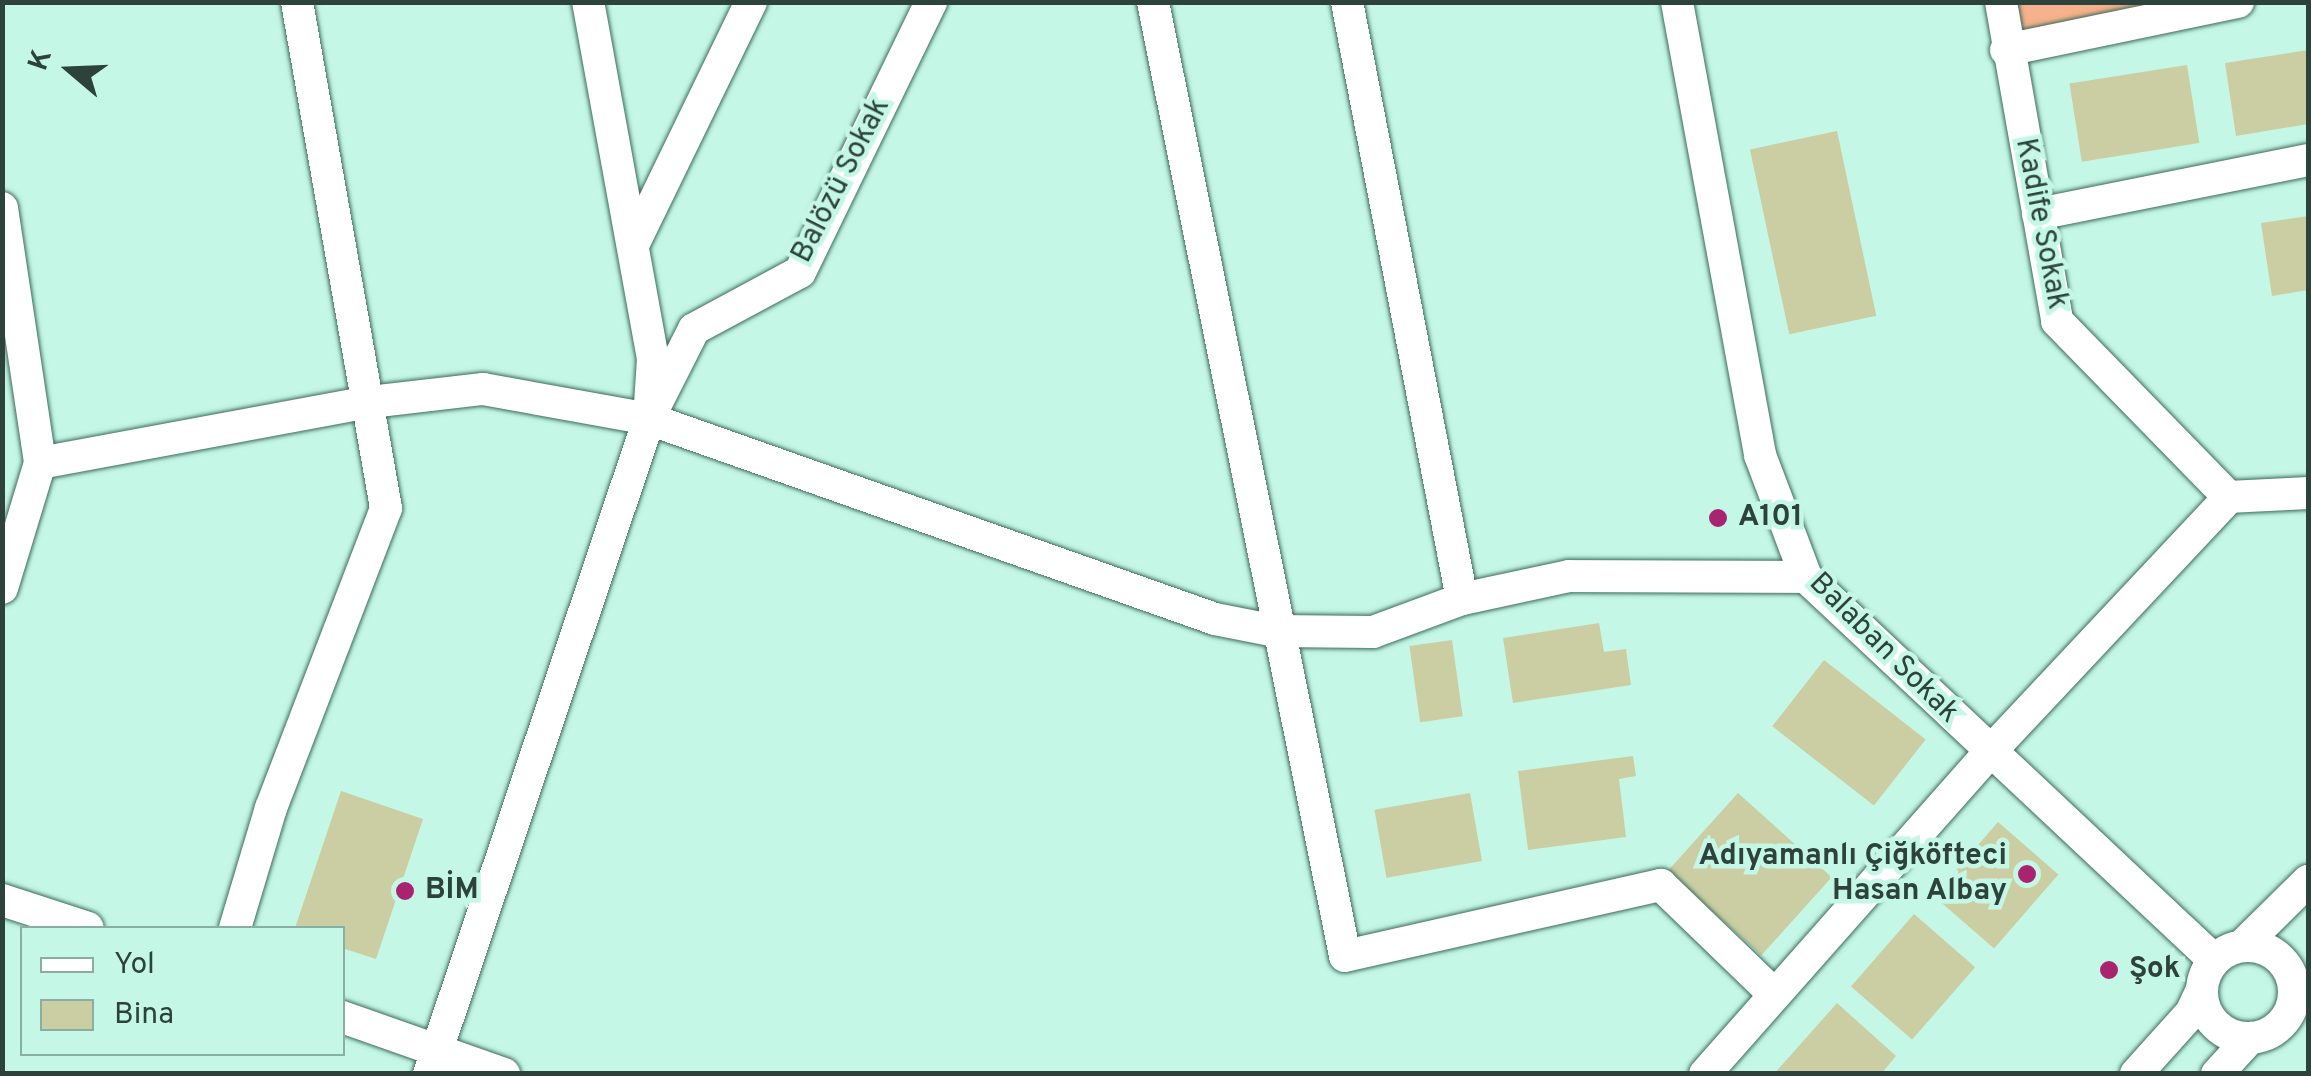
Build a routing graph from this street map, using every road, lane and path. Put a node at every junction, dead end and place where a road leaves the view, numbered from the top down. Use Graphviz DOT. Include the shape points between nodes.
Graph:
graph roads {
  1 [pos="296,2"];
  2 [pos="588,2"];
  3 [pos="751,2"];
  4 [pos="931,2"];
  5 [pos="1153,2"];
  6 [pos="1347,2"];
  7 [pos="1676,2"];
  8 [pos="2001,2"];
  9 [pos="2238,2"];
  10 [pos="2006,50"];
  11 [pos="2308,160"];
  12 [pos="2,208"];
  13 [pos="2038,214"];
  14 [pos="633,246"];
  15 [pos="370,402"];
  16 [pos="649,419"];
  17 [pos="40,463"];
  18 [pos="2308,493"];
  19 [pos="2229,497"];
  20 [pos="1806,577"];
  21 [pos="2,588"];
  22 [pos="1462,599"];
  23 [pos="1276,632"];
  24 [pos="1988,754"];
  25 [pos="2308,881"];
  26 [pos="2,900"];
  27 [pos="82,926"];
  28 [pos="237,926"];
  29 [pos="2220,965"];
  30 [pos="1774,995"];
  31 [pos="2299,1005"];
  32 [pos="345,1018"];
  33 [pos="2250,1038"];
  34 [pos="432,1062"];
  35 [pos="504,1074"];
  36 [pos="1705,1074"];
  37 [pos="2136,1074"];
  38 [pos="2217,1074"];
  1 -- 15 [label="street"];
  2 -- 14 [label="street"];
  3 -- 14 [label="street"];
  4 -- 16 [label="street, Balözü Sokak" via="800,272 694,329"];
  5 -- 23 [label="street"];
  6 -- 22 [label="street"];
  7 -- 20 [label="street, Balaban Sokak" via="1760,455"];
  8 -- 10 [label="street, Kadife Sokak"];
  9 -- 10 [label="street"];
  10 -- 13 [label="street, Kadife Sokak"];
  11 -- 13 [label="street"];
  12 -- 17 [label="street"];
  13 -- 19 [label="street, Kadife Sokak" via="2057,320"];
  14 -- 16 [label="street" via="653,359"];
  15 -- 16 [label="street" via="483,389"];
  15 -- 17 [label="street"];
  15 -- 28 [label="street" via="386,508 271,808"];
  16 -- 23 [label="street" via="1214,618"];
  16 -- 34 [label="street"];
  17 -- 21 [label="street"];
  18 -- 19 [label="street"];
  19 -- 24 [label="street"];
  20 -- 22 [label="street" via="1569,576"];
  20 -- 24 [label="street, Balaban Sokak"];
  22 -- 23 [label="street" via="1373,632"];
  23 -- 30 [label="street" via="1344,956 1661,885"];
  24 -- 29 [label="street, Balaban Sokak"];
  24 -- 30 [label="street"];
  25 -- 29 [label="street"];
  26 -- 27 [label="street"];
  29 -- 31 [label="street" via="2273,953 2285,963"];
  29 -- 33 [label="street" via="2211,1019"];
  29 -- 37 [label="street" via="2191,1013"];
  30 -- 36 [label="street"];
  31 -- 33 [label="street"];
  32 -- 34 [label="street"];
  33 -- 38 [label="street"];
  34 -- 35 [label="street"];
}
